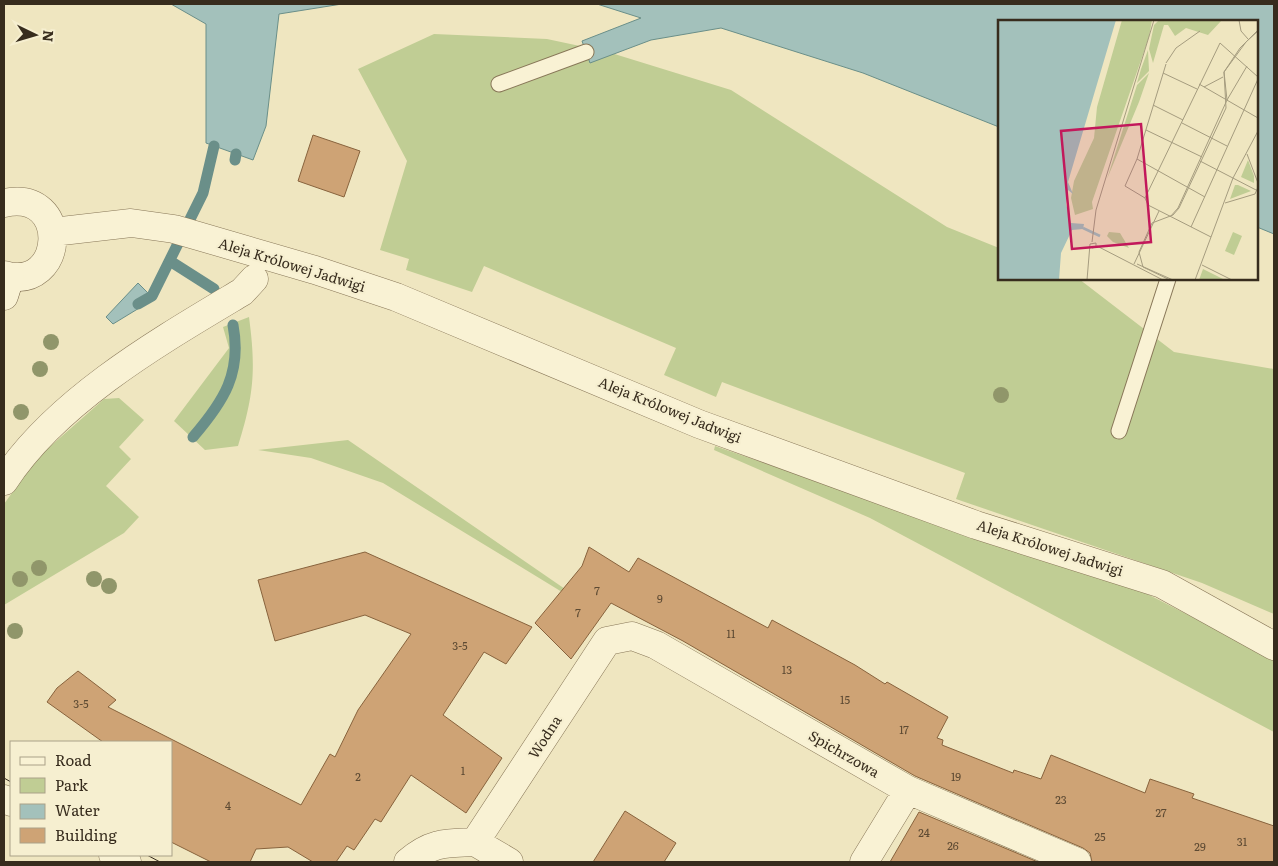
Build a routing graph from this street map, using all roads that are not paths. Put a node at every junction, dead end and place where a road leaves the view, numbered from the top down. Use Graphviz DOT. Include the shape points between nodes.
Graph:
graph roads {
  1 [pos="586,52"];
  2 [pos="499,84"];
  3 [pos="4,204"];
  4 [pos="53,232"];
  5 [pos="254,280"];
  6 [pos="1168,280"];
  7 [pos="6,282"];
  8 [pos="1119,431"];
  9 [pos="4,481"];
  10 [pos="618,638"];
  11 [pos="1274,646"];
  12 [pos="908,790"];
  13 [pos="475,842"];
  14 [pos="115,856"];
  15 [pos="127,862"];
  16 [pos="408,862"];
  17 [pos="509,862"];
  18 [pos="864,862"];
  19 [pos="1077,862"];
  1 -- 2 [label="lane"];
  3 -- 4 [label="street" via="18,201 30,204 45,215"];
  4 -- 7 [label="street" via="54,244 44,265"];
  4 -- 11 [label="street, Aleja Królowej Jadwigi" via="131,223 174,229 396,297 699,424 976,525 1162,584"];
  5 -- 9 [label="street" via="242,292 124,365 18,459"];
  6 -- 8 [label="lane"];
  10 -- 12 [label="street, Spichrzowa" via="632,636 656,645"];
  10 -- 13 [label="street, Wodna" via="607,641"];
  12 -- 18 [label="street"];
  12 -- 19 [label="street, Spichrzowa"];
  13 -- 16 [label="street" via="443,843 422,850"];
  13 -- 17 [label="street"];
  14 -- 15 [label="street"];
}
